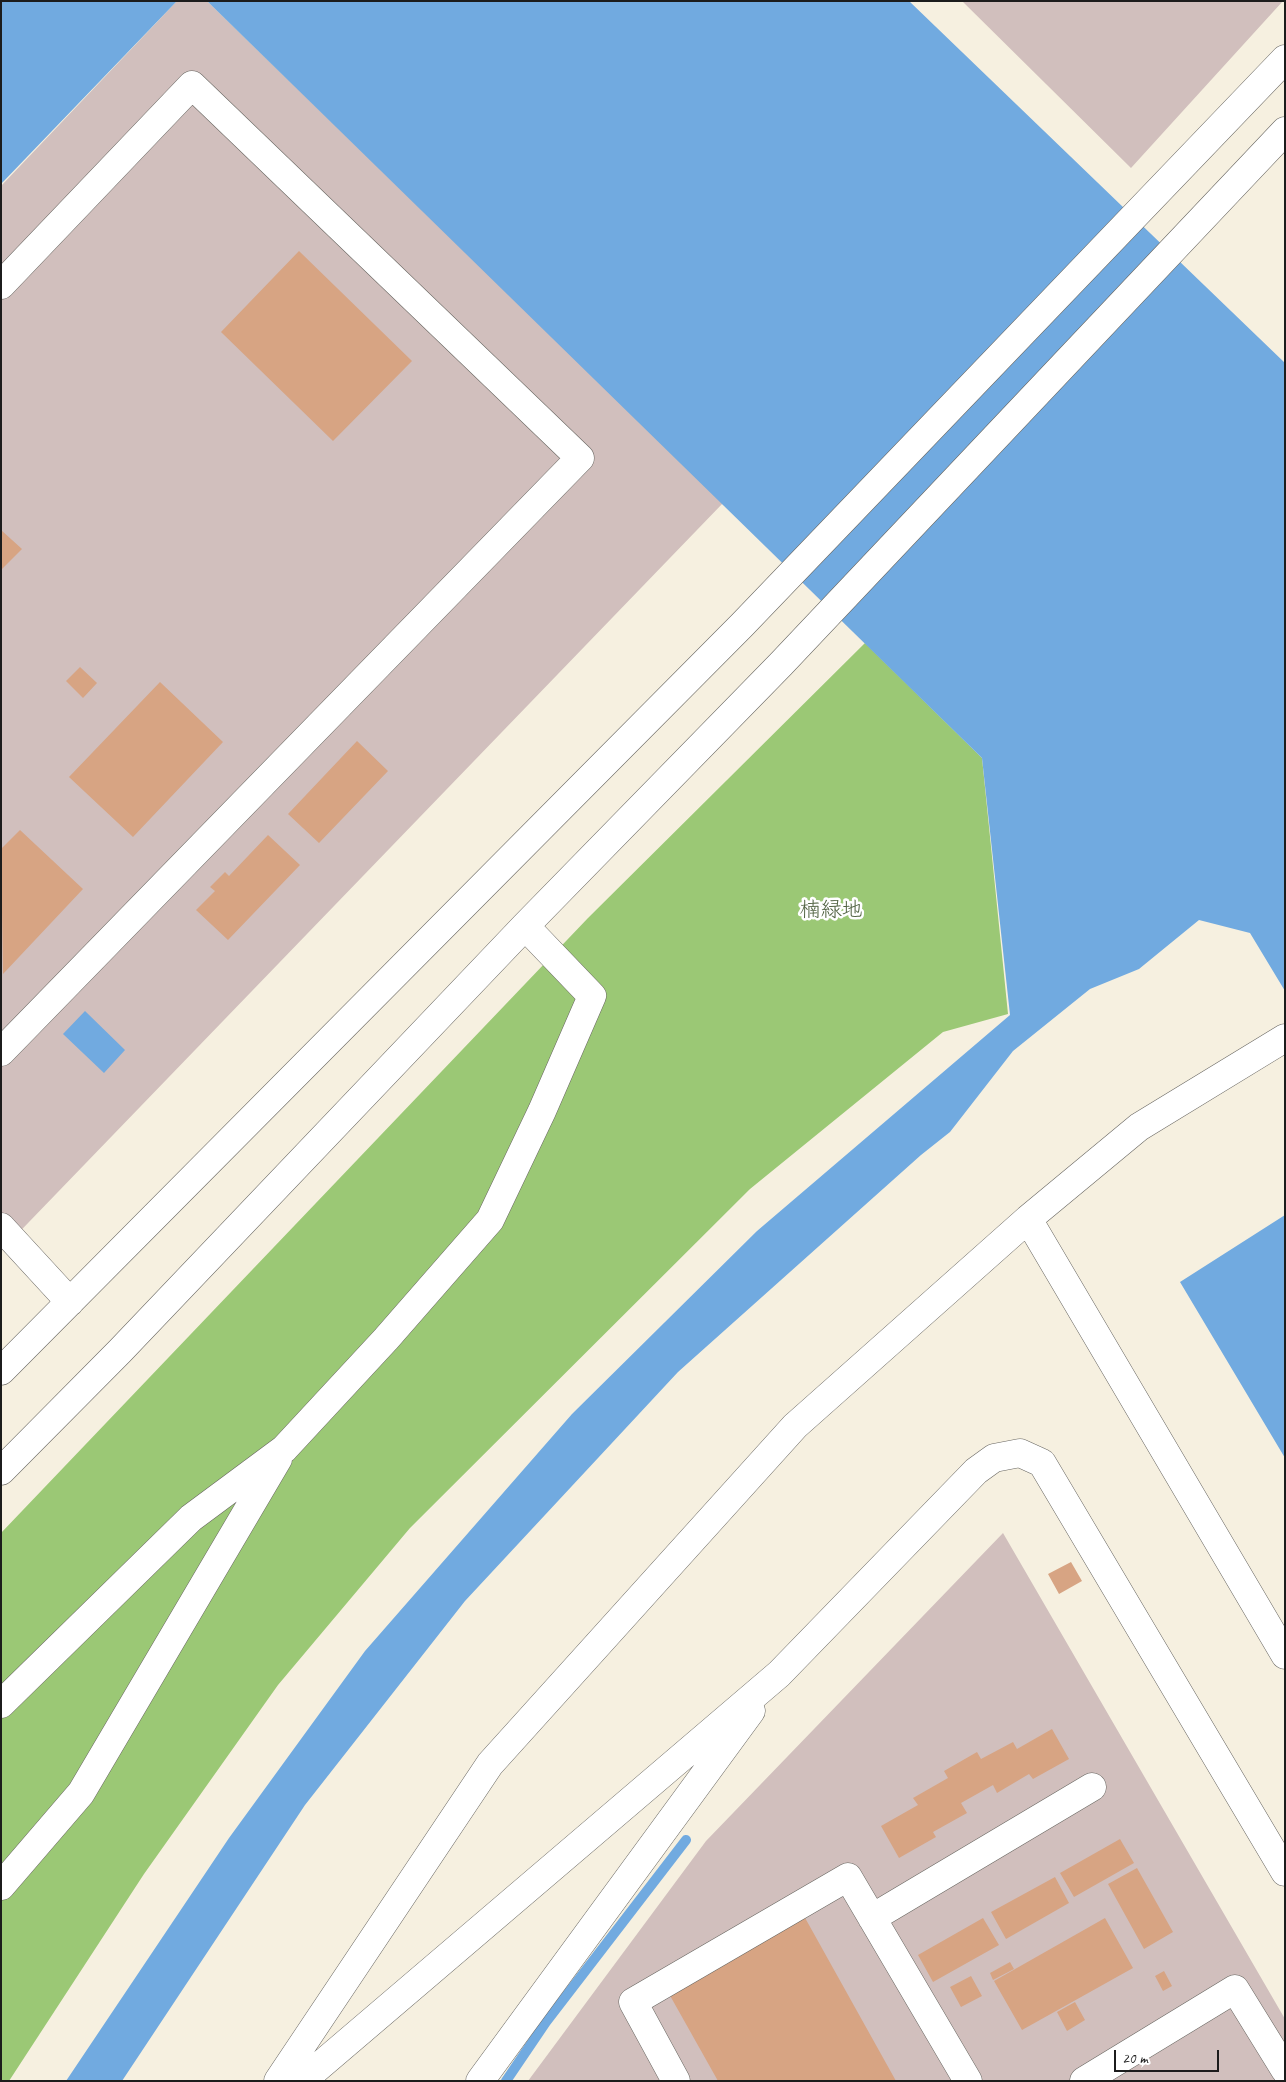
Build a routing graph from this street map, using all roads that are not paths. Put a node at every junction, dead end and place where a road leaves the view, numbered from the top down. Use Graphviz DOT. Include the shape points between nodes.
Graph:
graph roads {
  1 [pos="1285,59"];
  2 [pos="1285,131"];
  3 [pos="1,285"];
  4 [pos="525,926"];
  5 [pos="1284,1038"];
  6 [pos="1,1052"];
  7 [pos="1028,1219"];
  8 [pos="1,1227"];
  9 [pos="70,1302"];
  10 [pos="1,1371"];
  11 [pos="284,1449"];
  12 [pos="1,1471"];
  13 [pos="1285,1655"];
  14 [pos="778,1674"];
  15 [pos="1,1704"];
  16 [pos="1092,1787"];
  17 [pos="1285,1872"];
  18 [pos="1,1886"];
  19 [pos="872,1918"];
  20 [pos="1285,2070"];
  21 [pos="278,2081"];
  22 [pos="302,2081"];
  23 [pos="480,2081"];
  24 [pos="676,2081"];
  25 [pos="968,2081"];
  26 [pos="1084,2081"];
  1 -- 9 [label="street" via="742,625"];
  2 -- 4 [label="street" via="781,664"];
  3 -- 6 [label="street" via="192,85 580,458"];
  4 -- 11 [label="street" via="592,996 542,1111 490,1220"];
  4 -- 12 [label="street" via="120,1351"];
  5 -- 7 [label="street" via="1139,1127"];
  7 -- 13 [label="street"];
  7 -- 21 [label="street" via="796,1426 490,1764"];
  8 -- 9 [label="street"];
  9 -- 10 [label="street"];
  11 -- 15 [label="street" via="191,1518"];
  11 -- 18 [label="street" via="81,1793"];
  14 -- 17 [label="street" via="976,1471 994,1458 1020,1453 1042,1464"];
  14 -- 22 [label="street"];
  14 -- 23 [label="street"];
  16 -- 19 [label="street"];
  19 -- 24 [label="street" via="848,1877 634,2002"];
  19 -- 25 [label="street"];
  20 -- 26 [label="street" via="1235,1989"];
}
